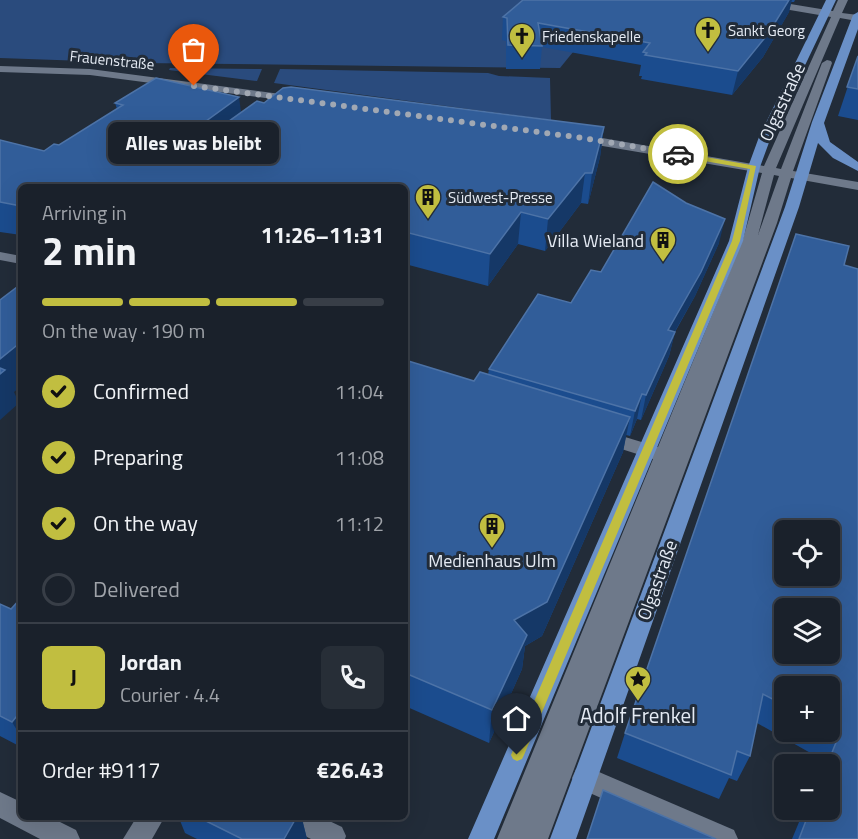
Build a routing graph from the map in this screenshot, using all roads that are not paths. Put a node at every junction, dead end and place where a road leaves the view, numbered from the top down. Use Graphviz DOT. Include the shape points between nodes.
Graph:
graph roads {
  1 [pos="748,0"];
  2 [pos="831,0"];
  3 [pos="843,0"];
  4 [pos="853,0"];
  5 [pos="844,16"];
  6 [pos="0,69"];
  7 [pos="309,101"];
  8 [pos="818,122"];
  9 [pos="562,136"];
  10 [pos="858,167"];
  11 [pos="778,171"];
  12 [pos="858,186"];
  13 [pos="0,256"];
  14 [pos="18,259"];
  15 [pos="581,430"];
  16 [pos="672,458"];
  17 [pos="585,778"];
  18 [pos="0,805"];
  19 [pos="18,814"];
  20 [pos="30,820"];
  21 [pos="150,820"];
  22 [pos="67,839"];
  23 [pos="136,839"];
  24 [pos="481,839"];
  25 [pos="510,839"];
  26 [pos="535,839"];
  27 [pos="563,839"];
  28 [pos="725,839"];
  1 -- 5 [label="street"];
  2 -- 5 [label="main road, Olgastraße"];
  3 -- 5 [label="street"];
  4 -- 5 [label="street"];
  5 -- 8 [label="main road, Olgastraße"];
  5 -- 11 [label="street" via="802,127"];
  5 -- 11 [label="main road, Olgastraße" via="775,114"];
  6 -- 7 [label="street, Frauenstraße" via="90,72 282,102"];
  8 -- 10 [label="main road" via="819,133 829,148"];
  8 -- 11 [label="main road, Olgastraße"];
  9 -- 11 [label="street"];
  11 -- 12 [label="street"];
  11 -- 16 [label="main road, Olgastraße"];
  11 -- 16 [label="street"];
  13 -- 14 [label="street"];
  15 -- 16 [label="street"];
  16 -- 17 [label="main road, Olgastraße"];
  16 -- 24 [label="main road, Olgastraße"];
  16 -- 25 [label="street"];
  16 -- 26 [label="street"];
  17 -- 27 [label="main road, Olgastraße"];
  17 -- 28 [label="street"];
  18 -- 19 [label="street"];
  20 -- 22 [label="street"];
  21 -- 23 [label="street"];
}
